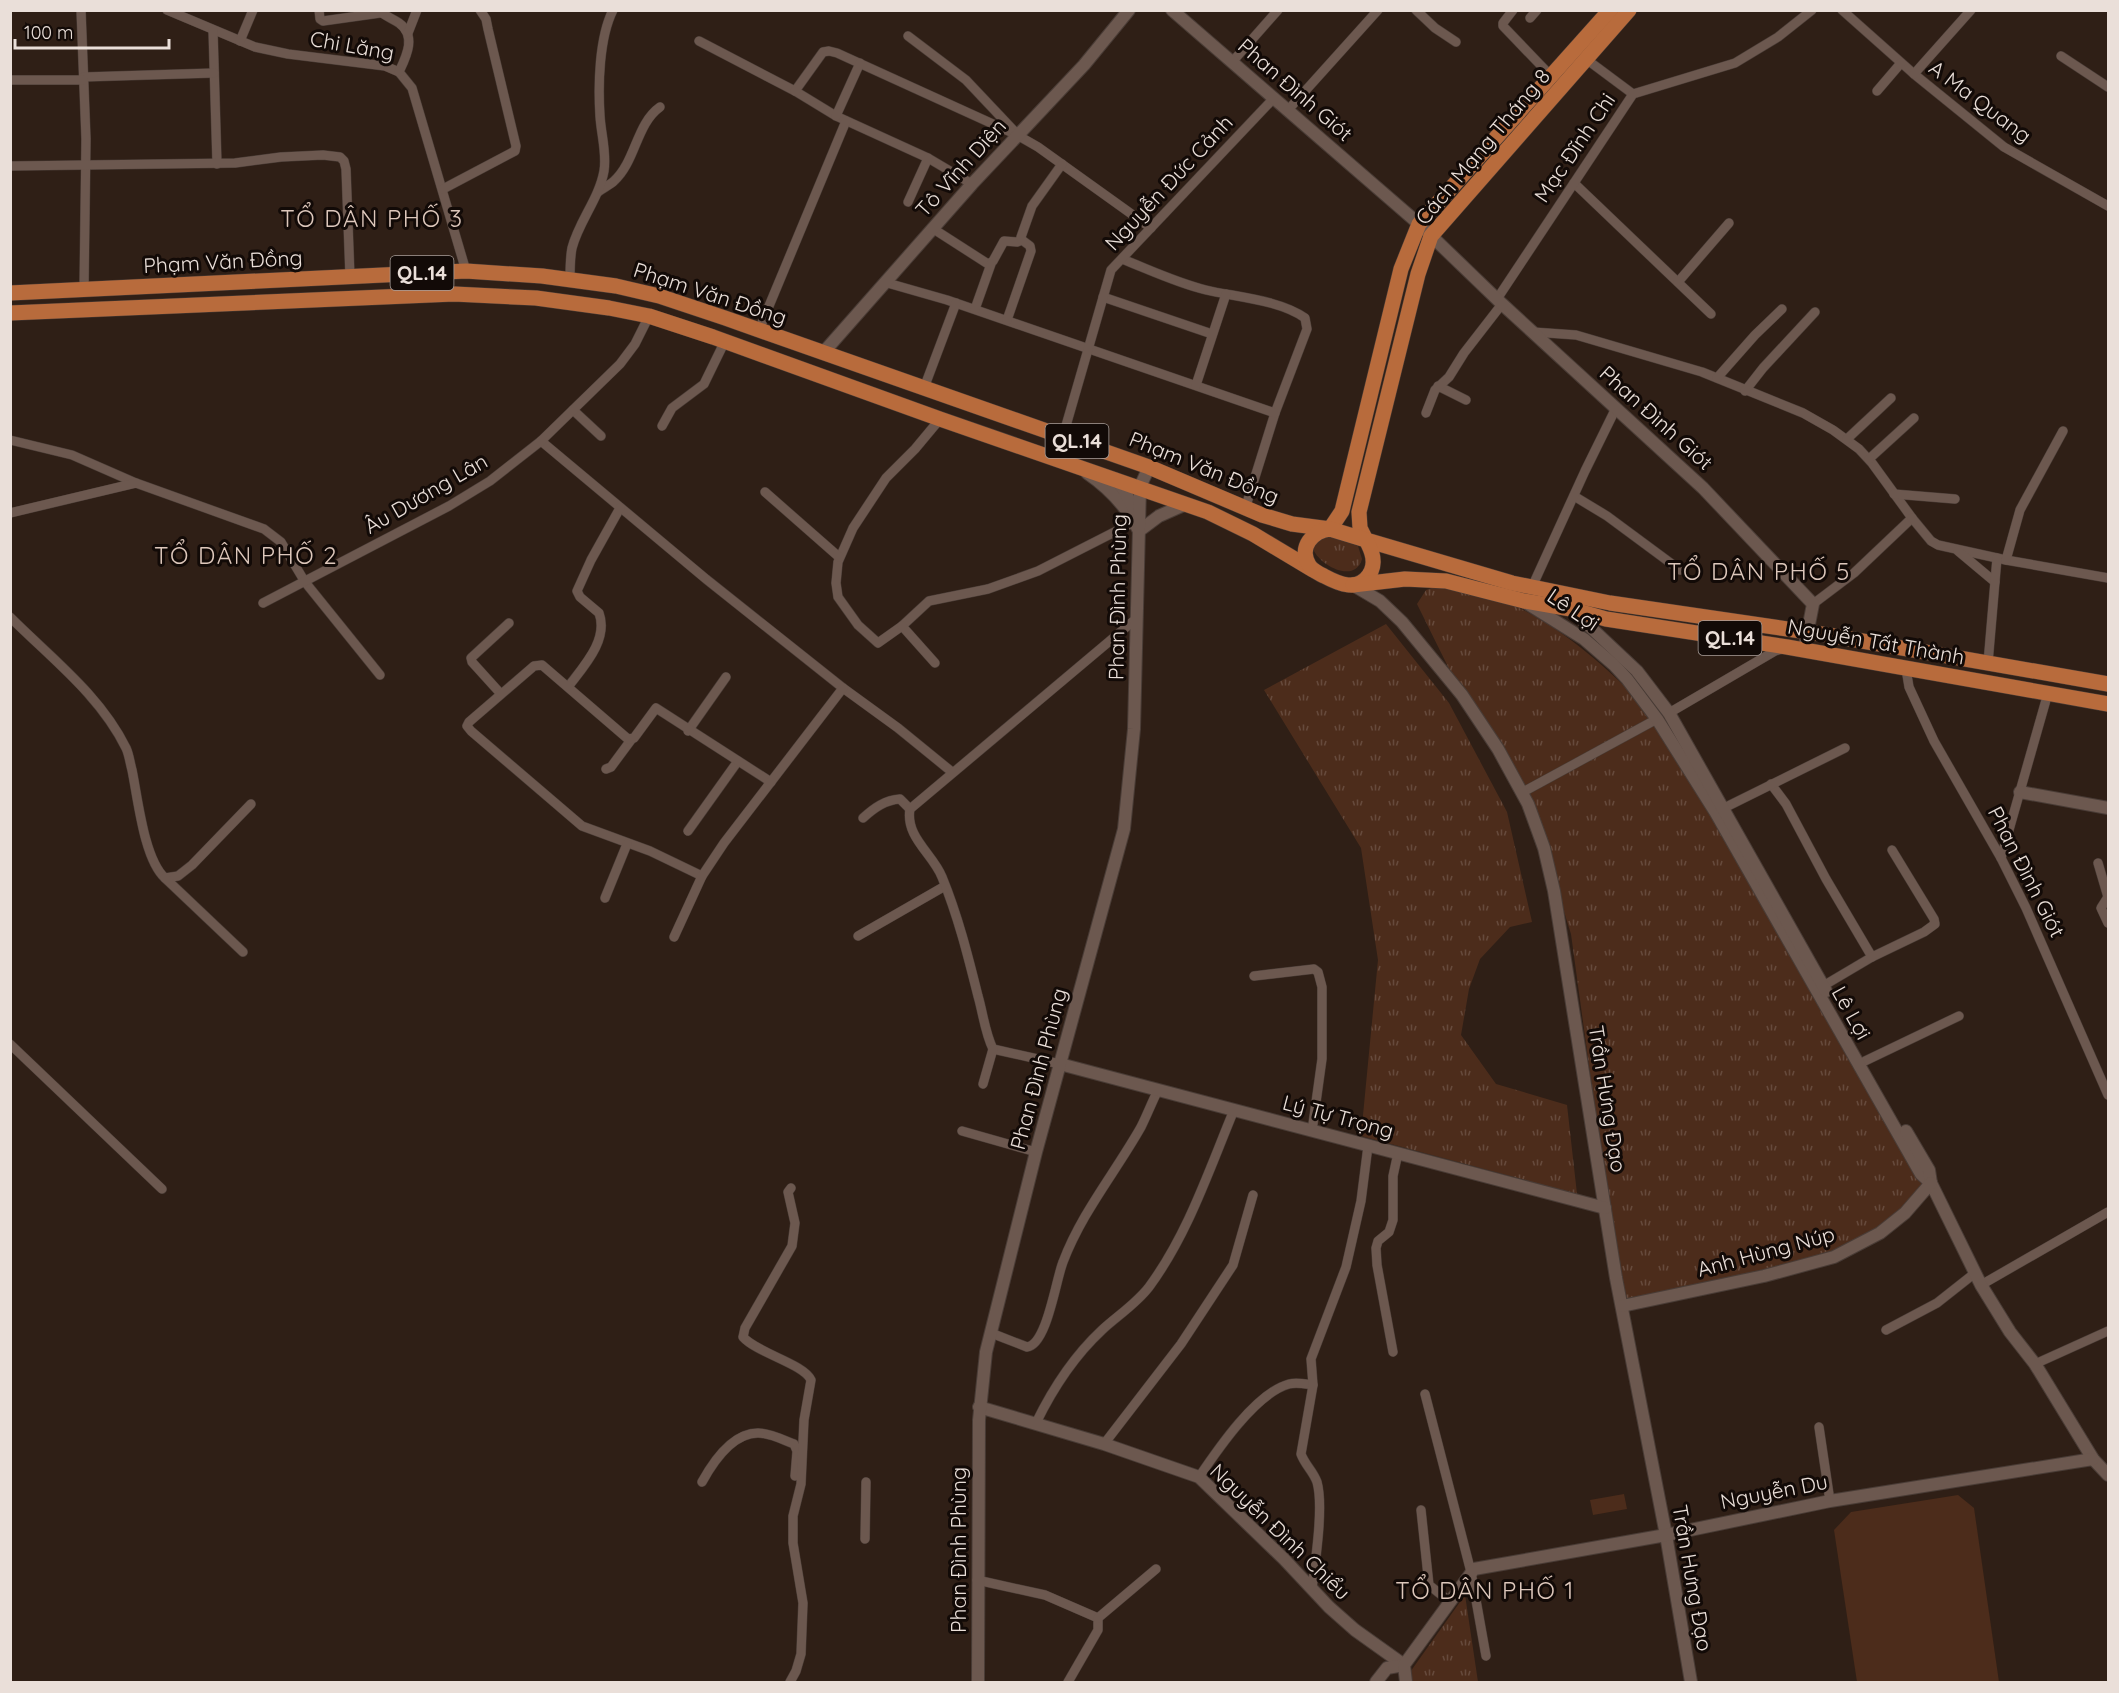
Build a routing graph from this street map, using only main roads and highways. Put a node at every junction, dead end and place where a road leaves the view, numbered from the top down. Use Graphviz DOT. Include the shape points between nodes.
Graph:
graph roads {
  1 [pos="1610,10"];
  2 [pos="1629,10"];
  3 [pos="165,286"];
  4 [pos="10,293"];
  5 [pos="164,306"];
  6 [pos="10,313"];
  7 [pos="823,353"];
  8 [pos="815,374"];
  9 [pos="1330,529"];
  10 [pos="1366,540"];
  11 [pos="1313,570"];
  12 [pos="1353,585"];
  13 [pos="1539,588"];
  14 [pos="1571,609"];
  15 [pos="2109,684"];
  16 [pos="2109,704"];
  1 -- 9 [label="main road, Cách Mạng Tháng 8" via="1419,224 1401,269 1342,511"];
  2 -- 10 [label="main road, Cách Mạng Tháng 8" via="1431,236 1359,512"];
  3 -- 4 [label="main road, Phạm Văn Đồng / QL.14"];
  3 -- 5 [label="main road"];
  3 -- 7 [label="main road, Phạm Văn Đồng / QL.14" via="466,271 542,276 659,296"];
  5 -- 6 [label="main road, Phạm Văn Đồng / QL.14"];
  5 -- 8 [label="main road, Phạm Văn Đồng / QL.14" via="454,294 536,298 649,316"];
  7 -- 8 [label="main road"];
  7 -- 9 [label="main road, Phạm Văn Đồng / QL.14" via="1149,467 1245,508 1292,524"];
  8 -- 11 [label="main road, Phạm Văn Đồng / QL.14" via="1208,512"];
  9 -- 10 [label="main road"];
  9 -- 11 [label="main road" via="1317,533 1307,543 1306,557"];
  10 -- 12 [label="main road" via="1373,554 1372,570"];
  10 -- 13 [label="main road, Nguyễn Tất Thành / QL.14"];
  11 -- 12 [label="main road" via="1336,582"];
  12 -- 14 [label="main road, Nguyễn Tất Thành / QL.14" via="1425,579"];
  13 -- 14 [label="main road"];
  13 -- 15 [label="main road, Nguyễn Tất Thành / QL.14"];
  14 -- 16 [label="main road, Nguyễn Tất Thành / QL.14" via="1606,619"];
}
